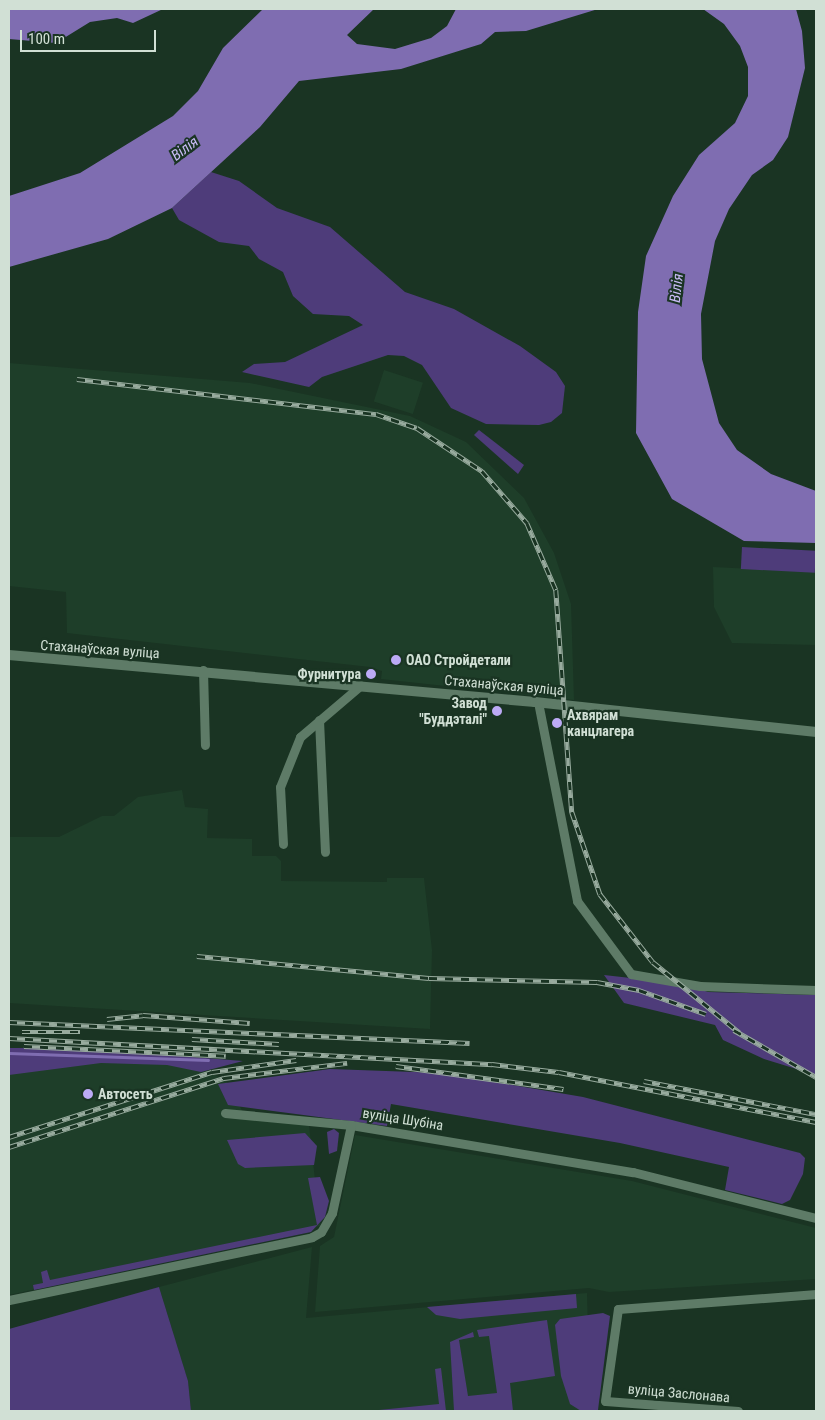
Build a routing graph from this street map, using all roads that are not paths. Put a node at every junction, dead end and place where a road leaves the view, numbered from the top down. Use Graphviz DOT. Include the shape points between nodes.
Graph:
graph roads {
  1 [pos="9,655"];
  2 [pos="203,670"];
  3 [pos="361,685"];
  4 [pos="538,702"];
  5 [pos="319,720"];
  6 [pos="816,732"];
  7 [pos="205,745"];
  8 [pos="283,844"];
  9 [pos="326,852"];
  10 [pos="816,990"];
  11 [pos="225,1113"];
  12 [pos="351,1125"];
  13 [pos="816,1218"];
  14 [pos="816,1294"];
  15 [pos="9,1300"];
  16 [pos="738,1411"];
  1 -- 2 [label="street, Стаханаўская вуліца"];
  2 -- 3 [label="street, Стаханаўская вуліца"];
  2 -- 7 [label="street"];
  3 -- 4 [label="street, Стаханаўская вуліца"];
  3 -- 5 [label="street"];
  4 -- 6 [label="street, Стаханаўская вуліца"];
  4 -- 10 [label="street" via="578,901 631,974 700,986"];
  5 -- 8 [label="street" via="300,737 280,787"];
  5 -- 9 [label="street"];
  11 -- 12 [label="street"];
  12 -- 13 [label="street, вуліца Шубіна" via="633,1172"];
  12 -- 15 [label="street, вуліца Шубіна" via="329,1222 312,1237"];
  14 -- 16 [label="street, вуліца Заслонава" via="618,1309 605,1401"];
}
